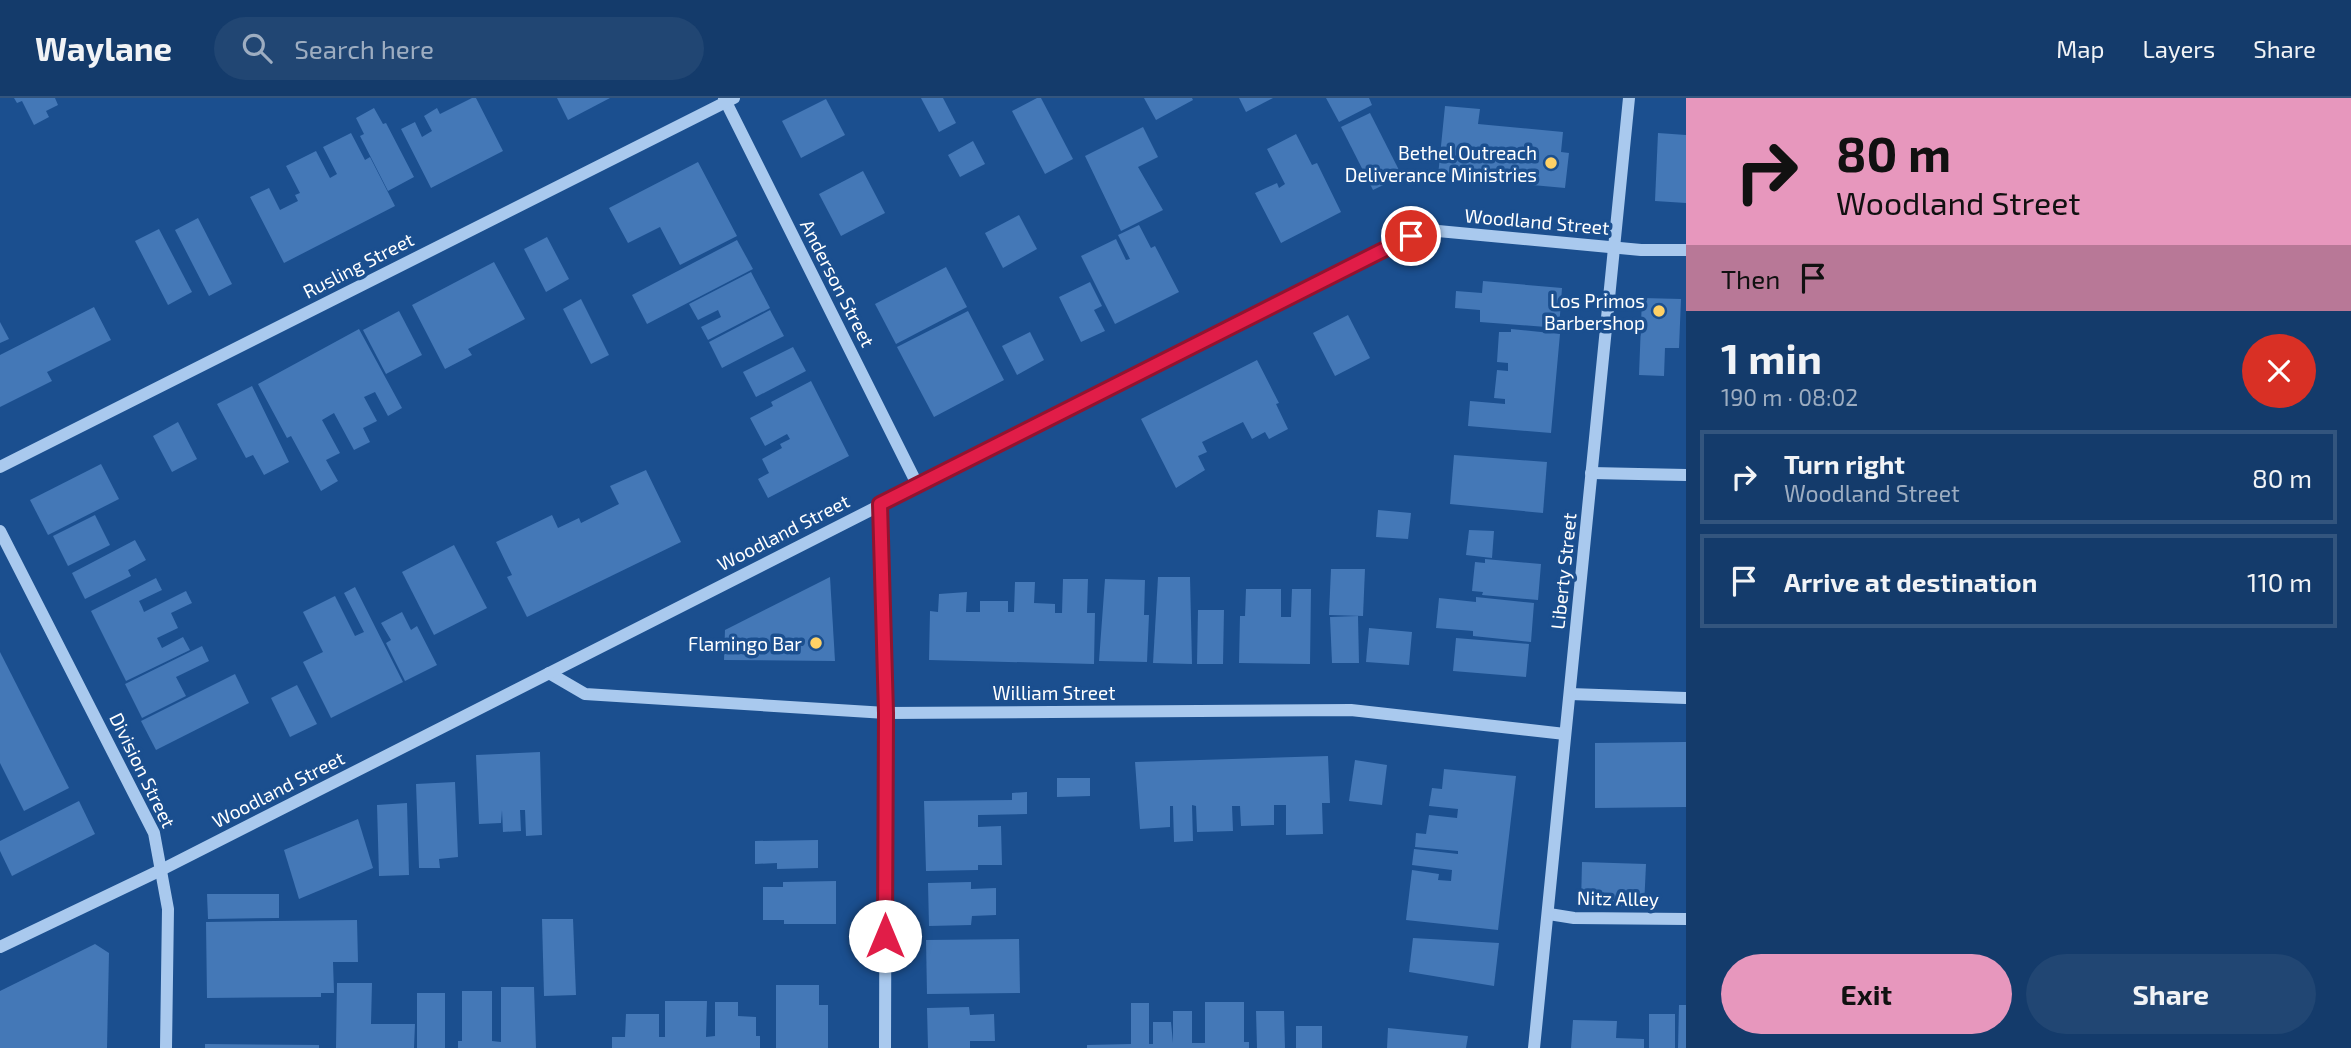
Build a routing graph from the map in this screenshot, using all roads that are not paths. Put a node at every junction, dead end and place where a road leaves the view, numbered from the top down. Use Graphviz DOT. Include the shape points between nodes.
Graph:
graph roads {
  1 [pos="1629,98"];
  2 [pos="728,99"];
  3 [pos="1614,247"];
  4 [pos="1686,250"];
  5 [pos="0,467"];
  6 [pos="1591,472"];
  7 [pos="1686,475"];
  8 [pos="917,485"];
  9 [pos="880,504"];
  10 [pos="0,531"];
  11 [pos="549,673"];
  12 [pos="1570,694"];
  13 [pos="1686,698"];
  14 [pos="886,713"];
  15 [pos="1565,734"];
  16 [pos="163,869"];
  17 [pos="1549,914"];
  18 [pos="1686,919"];
  19 [pos="0,947"];
  20 [pos="166,1048"];
  21 [pos="885,1048"];
  22 [pos="1534,1048"];
  1 -- 3 [label="street, Liberty Street"];
  2 -- 5 [label="street, Rusling Street"];
  2 -- 8 [label="street, Anderson Street"];
  3 -- 4 [label="street, Woodland Street"];
  3 -- 6 [label="street, Liberty Street"];
  3 -- 8 [label="street, Woodland Street" via="1437,231 1411,236"];
  6 -- 7 [label="street"];
  6 -- 12 [label="street, Liberty Street"];
  8 -- 9 [label="street, Woodland Street"];
  9 -- 11 [label="street, Woodland Street"];
  9 -- 14 [label="street"];
  10 -- 16 [label="street, Division Street" via="155,833"];
  11 -- 14 [label="street, William Street" via="585,694"];
  11 -- 16 [label="street, Woodland Street"];
  12 -- 13 [label="street"];
  12 -- 15 [label="street, Liberty Street"];
  14 -- 15 [label="street, William Street" via="1351,710"];
  14 -- 21 [label="street"];
  15 -- 17 [label="street, Liberty Street"];
  16 -- 19 [label="street, Woodland Street"];
  16 -- 20 [label="street, Division Street" via="168,909"];
  17 -- 18 [label="street, Nitz Alley"];
  17 -- 22 [label="street, Liberty Street"];
}
